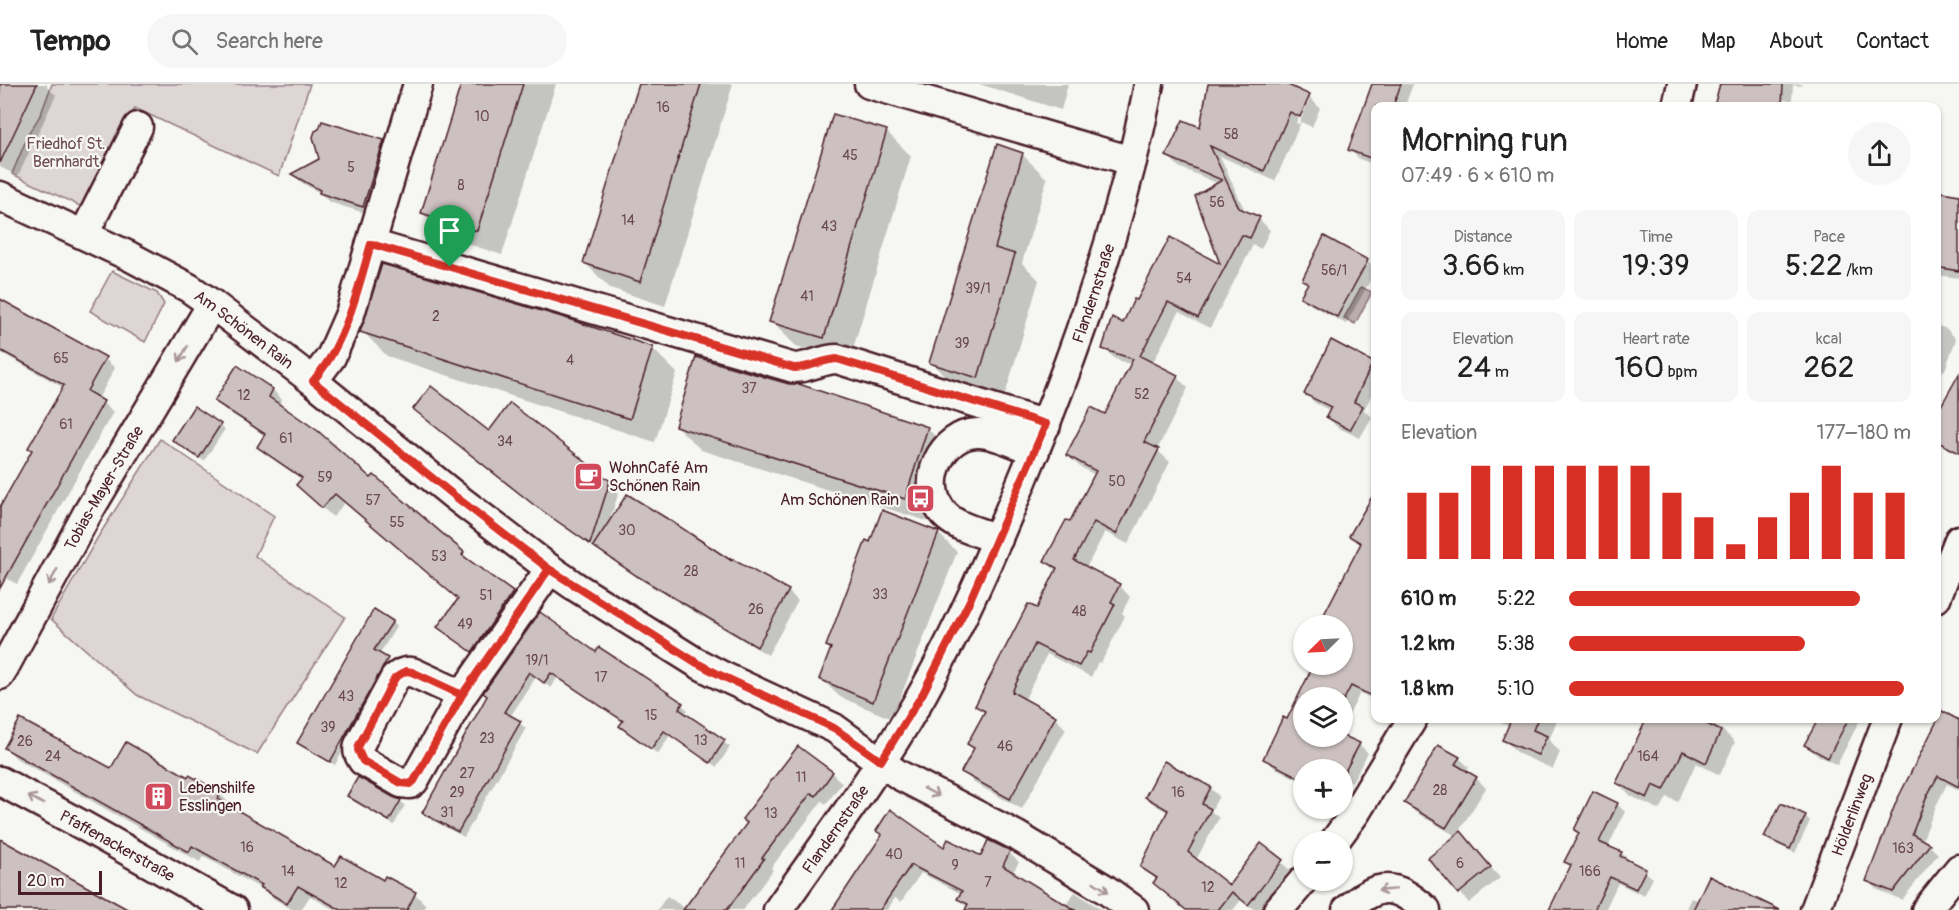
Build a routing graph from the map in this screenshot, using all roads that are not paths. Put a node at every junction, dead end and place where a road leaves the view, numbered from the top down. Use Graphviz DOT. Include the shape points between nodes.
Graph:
graph roads {
  1 [pos="418,84"];
  2 [pos="869,84"];
  3 [pos="1149,84"];
  4 [pos="1682,84"];
  5 [pos="1678,102"];
  6 [pos="138,127"];
  7 [pos="1132,160"];
  8 [pos="0,196"];
  9 [pos="84,234"];
  10 [pos="371,244"];
  11 [pos="212,304"];
  12 [pos="313,381"];
  13 [pos="1046,424"];
  14 [pos="1035,451"];
  15 [pos="998,539"];
  16 [pos="1959,540"];
  17 [pos="549,569"];
  18 [pos="1941,585"];
  19 [pos="0,675"];
  20 [pos="462,695"];
  21 [pos="1410,723"];
  22 [pos="1886,723"];
  23 [pos="881,761"];
  24 [pos="0,781"];
  25 [pos="1342,831"];
  26 [pos="1959,869"];
  27 [pos="1294,891"];
  28 [pos="233,910"];
  29 [pos="778,910"];
  30 [pos="1134,910"];
  31 [pos="1278,910"];
  32 [pos="1347,910"];
  33 [pos="1426,910"];
  34 [pos="1815,910"];
  35 [pos="1926,910"];
  1 -- 10 [label="street"];
  2 -- 7 [label="street"];
  3 -- 7 [label="street, Flandernstraße"];
  4 -- 5 [label="street"];
  6 -- 9 [label="street"];
  7 -- 13 [label="street, Flandernstraße" via="1113,231"];
  8 -- 9 [label="street, Am Schönen Rain"];
  9 -- 11 [label="street, Am Schönen Rain" via="162,273"];
  10 -- 12 [label="street" via="341,338"];
  10 -- 13 [label="street" via="794,368 837,359"];
  11 -- 12 [label="street, Am Schönen Rain"];
  11 -- 19 [label="street, Tobias-Mayer-Straße, one-way" via="87,514"];
  12 -- 17 [label="street, Am Schönen Rain"];
  13 -- 14 [label="street, Flandernstraße"];
  14 -- 15 [label="street, Flandernstraße"];
  14 -- 15 [label="street" via="978,433 950,444 936,465 933,484 940,510 953,521"];
  15 -- 23 [label="street, Flandernstraße" via="923,693"];
  16 -- 18 [label="street"];
  17 -- 20 [label="street"];
  17 -- 23 [label="street, Am Schönen Rain" via="697,663 834,728"];
  21 -- 25 [label="street"];
  22 -- 34 [label="street, Hölderlinweg"];
  23 -- 29 [label="street, Flandernstraße"];
  23 -- 30 [label="street, Am Schönen Rain, one-way" via="898,775 1017,836"];
  28 -- 24 [label="street, Pfaffenackerstraße, one-way"];
  26 -- 35 [label="street"];
  27 -- 31 [label="street"];
  33 -- 32 [label="street, one-way" via="1408,895 1389,888 1372,893"];
}
